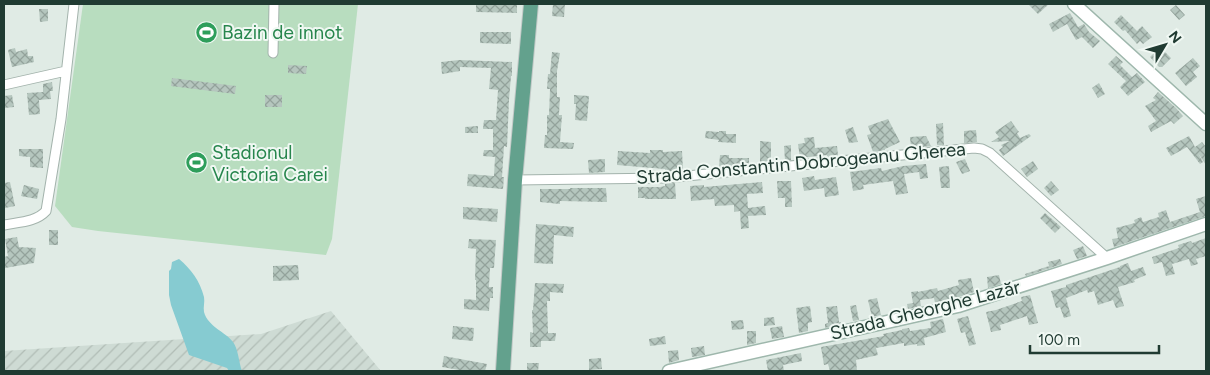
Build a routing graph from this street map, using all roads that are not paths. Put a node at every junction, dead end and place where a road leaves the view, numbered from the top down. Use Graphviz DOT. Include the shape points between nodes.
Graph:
graph roads {
  1 [pos="74,4"];
  2 [pos="274,4"];
  3 [pos="532,4"];
  4 [pos="1074,4"];
  5 [pos="273,53"];
  6 [pos="66,71"];
  7 [pos="4,84"];
  8 [pos="1206,124"];
  9 [pos="515,180"];
  10 [pos="1206,224"];
  11 [pos="4,225"];
  12 [pos="1107,258"];
  13 [pos="503,371"];
  14 [pos="669,371"];
  1 -- 6 [label="street"];
  2 -- 5 [label="street"];
  3 -- 9 [label="main road"];
  4 -- 8 [label="main road"];
  6 -- 7 [label="street"];
  6 -- 11 [label="street" via="46,211 34,219"];
  9 -- 12 [label="street, Strada Constantin Dobrogeanu Gherea" via="666,178 982,149"];
  9 -- 13 [label="main road"];
  10 -- 12 [label="main road, Strada Gheorghe Lazăr"];
  12 -- 14 [label="main road, Strada Gheorghe Lazăr" via="958,306"];
}
